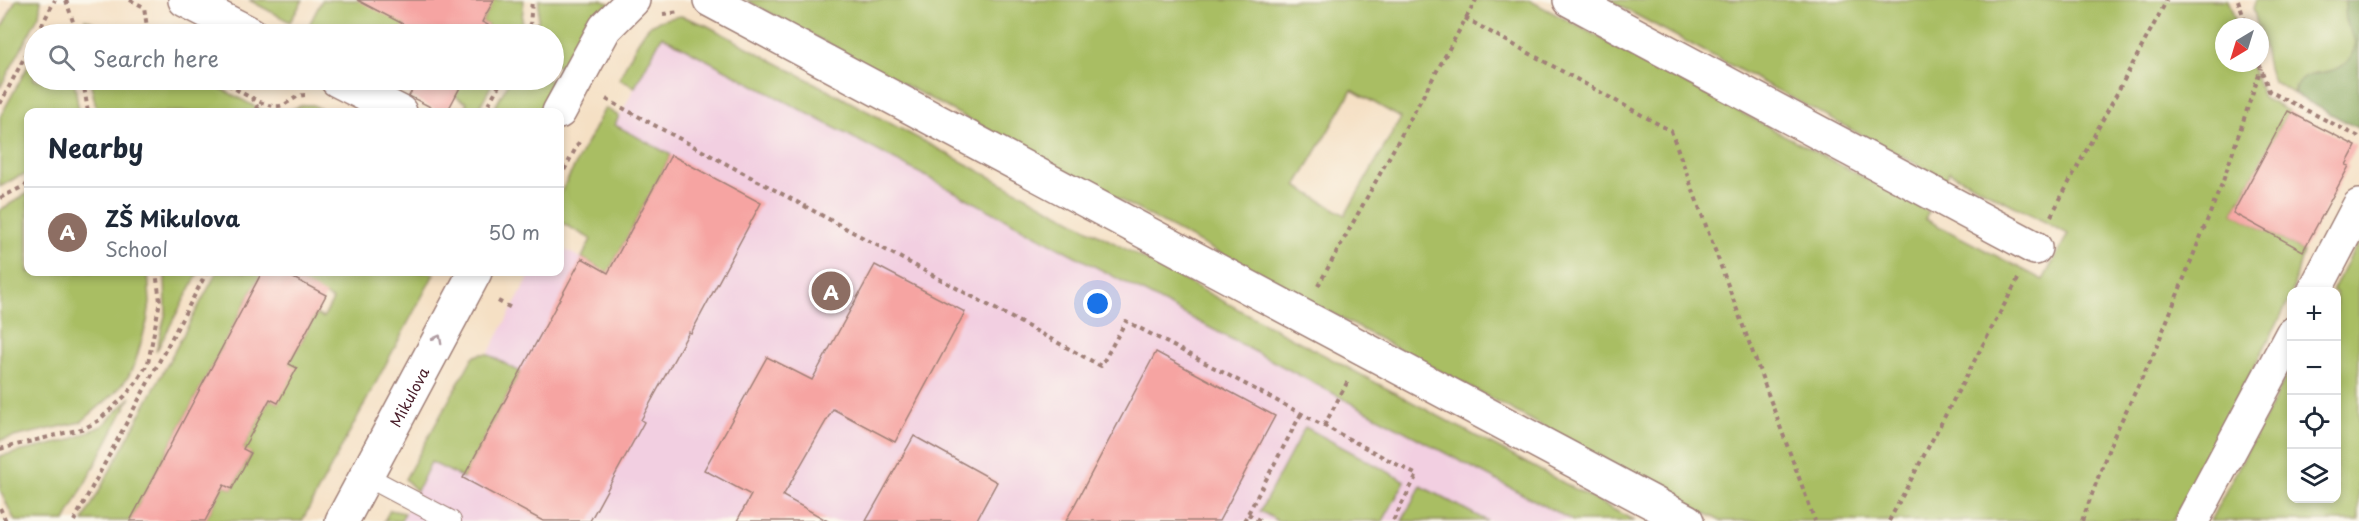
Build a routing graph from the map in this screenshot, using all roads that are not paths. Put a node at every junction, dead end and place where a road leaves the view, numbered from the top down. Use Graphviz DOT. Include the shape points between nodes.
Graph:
graph roads {
  1 [pos="185,0"];
  2 [pos="633,0"];
  3 [pos="710,0"];
  4 [pos="1570,0"];
  5 [pos="232,24"];
  6 [pos="333,90"];
  7 [pos="388,108"];
  8 [pos="564,108"];
  9 [pos="2358,209"];
  10 [pos="2035,248"];
  11 [pos="473,276"];
  12 [pos="2316,287"];
  13 [pos="2288,341"];
  14 [pos="366,476"];
  15 [pos="342,521"];
  16 [pos="451,521"];
  17 [pos="1687,521"];
  18 [pos="2192,521"];
  1 -- 5 [label="street"];
  2 -- 8 [label="street" via="606,28 589,89"];
  3 -- 17 [label="street"];
  4 -- 10 [label="street"];
  6 -- 7 [label="street"];
  9 -- 12 [label="street"];
  14 -- 11 [label="street, Mikulova, one-way"];
  13 -- 18 [label="street"];
  14 -- 15 [label="street, Mikulova"];
  14 -- 16 [label="lane"];
}
